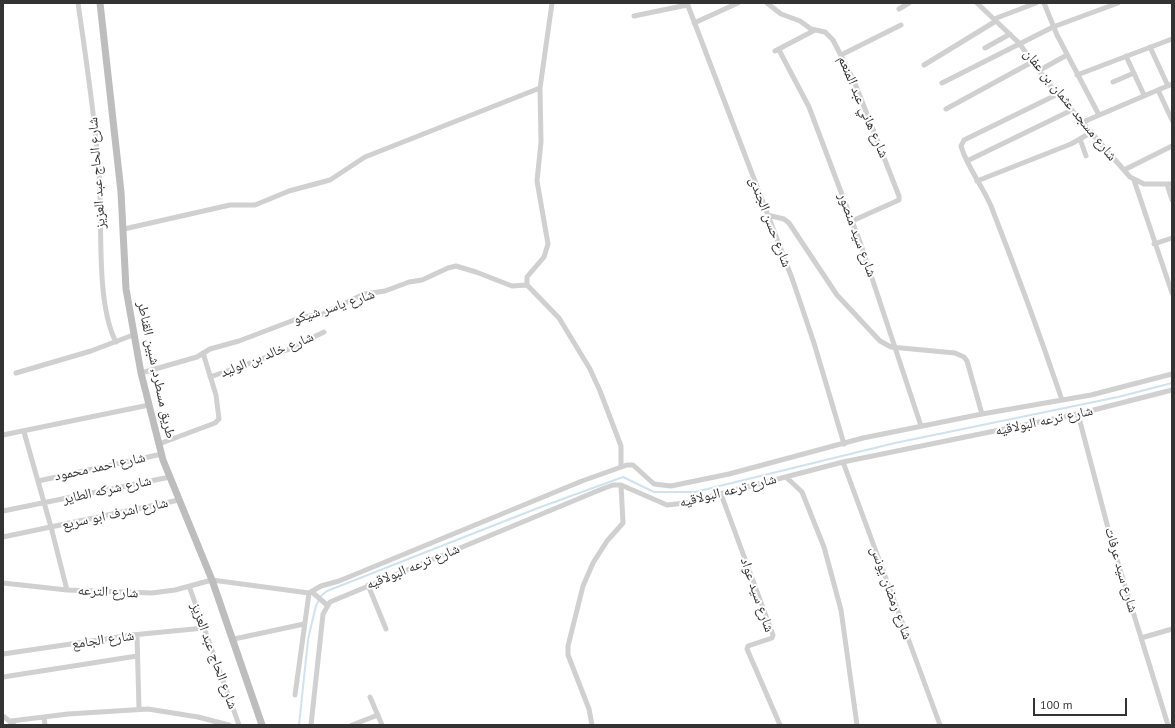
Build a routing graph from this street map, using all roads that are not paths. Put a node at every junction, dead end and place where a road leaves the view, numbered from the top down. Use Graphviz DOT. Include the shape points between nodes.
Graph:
graph roads {
  1 [pos="78,3"];
  2 [pos="100,3"];
  3 [pos="552,3"];
  4 [pos="738,3"];
  5 [pos="767,3"];
  6 [pos="909,3"];
  7 [pos="977,3"];
  8 [pos="1036,3"];
  9 [pos="1044,3"];
  10 [pos="1118,3"];
  11 [pos="687,4"];
  12 [pos="900,9"];
  13 [pos="634,16"];
  14 [pos="995,20"];
  15 [pos="694,23"];
  16 [pos="901,25"];
  17 [pos="1053,27"];
  18 [pos="815,30"];
  19 [pos="1010,34"];
  20 [pos="1172,39"];
  21 [pos="1019,43"];
  22 [pos="1150,47"];
  23 [pos="985,48"];
  24 [pos="841,55"];
  25 [pos="1067,55"];
  26 [pos="1126,56"];
  27 [pos="1034,61"];
  28 [pos="924,65"];
  29 [pos="1040,70"];
  30 [pos="1134,73"];
  31 [pos="1077,75"];
  32 [pos="1113,82"];
  33 [pos="942,83"];
  34 [pos="1170,85"];
  35 [pos="540,88"];
  36 [pos="1158,90"];
  37 [pos="1058,94"];
  38 [pos="1144,96"];
  39 [pos="946,109"];
  40 [pos="1072,110"];
  41 [pos="1099,115"];
  42 [pos="1172,120"];
  43 [pos="1083,122"];
  44 [pos="1092,132"];
  45 [pos="1080,139"];
  46 [pos="1172,146"];
  47 [pos="1086,156"];
  48 [pos="967,161"];
  49 [pos="1124,170"];
  50 [pos="1134,180"];
  51 [pos="977,181"];
  52 [pos="1170,184"];
  53 [pos="1172,200"];
  54 [pos="767,215"];
  55 [pos="852,221"];
  56 [pos="124,229"];
  57 [pos="1172,238"];
  58 [pos="1154,244"];
  59 [pos="526,285"];
  60 [pos="1172,293"];
  61 [pos="324,332"];
  62 [pos="131,335"];
  63 [pos="118,341"];
  64 [pos="895,347"];
  65 [pos="203,353"];
  66 [pos="16,372"];
  67 [pos="141,373"];
  68 [pos="1172,374"];
  69 [pos="210,377"];
  70 [pos="1172,390"];
  71 [pos="1062,400"];
  72 [pos="149,406"];
  73 [pos="982,414"];
  74 [pos="1078,414"];
  75 [pos="921,426"];
  76 [pos="24,432"];
  77 [pos="3,435"];
  78 [pos="159,444"];
  79 [pos="844,444"];
  80 [pos="162,454"];
  81 [pos="844,462"];
  82 [pos="621,466"];
  83 [pos="786,476"];
  84 [pos="170,477"];
  85 [pos="38,481"];
  86 [pos="621,485"];
  87 [pos="721,494"];
  88 [pos="179,500"];
  89 [pos="44,503"];
  90 [pos="3,511"];
  91 [pos="51,527"];
  92 [pos="3,537"];
  93 [pos="209,580"];
  94 [pos="3,584"];
  95 [pos="192,585"];
  96 [pos="368,585"];
  97 [pos="67,590"];
  98 [pos="312,593"];
  99 [pos="326,604"];
  100 [pos="304,624"];
  101 [pos="204,628"];
  102 [pos="386,629"];
  103 [pos="1172,629"];
  104 [pos="137,635"];
  105 [pos="1141,638"];
  106 [pos="234,639"];
  107 [pos="3,654"];
  108 [pos="137,656"];
  109 [pos="3,677"];
  110 [pos="296,695"];
  111 [pos="370,697"];
  112 [pos="139,709"];
  113 [pos="1172,714"];
  114 [pos="378,715"];
  115 [pos="3,716"];
  116 [pos="44,717"];
  117 [pos="1165,717"];
  118 [pos="12,723"];
  119 [pos="45,725"];
  120 [pos="229,725"];
  121 [pos="239,725"];
  122 [pos="262,725"];
  123 [pos="311,725"];
  124 [pos="352,725"];
  125 [pos="382,725"];
  126 [pos="592,725"];
  127 [pos="780,725"];
  128 [pos="857,725"];
  129 [pos="940,725"];
  130 [pos="1168,725"];
  1 -- 63 [label="street, شارع الحاج عبد العزيز" via="99,172 104,292 110,328"];
  2 -- 56 [label="main road, طريق مسطرد, شبين القناطر"];
  3 -- 35 [label="street"];
  4 -- 15 [label="street"];
  5 -- 18 [label="street, شارع هاني عبد المنعم" via="781,14"];
  6 -- 12 [label="street"];
  7 -- 14 [label="street, شارع مسجد عثمان بن عفان"];
  8 -- 14 [label="street"];
  9 -- 17 [label="street"];
  10 -- 17 [label="street"];
  11 -- 13 [label="street"];
  11 -- 15 [label="street, شارع حسن الجندى"];
  14 -- 19 [label="street, شارع مسجد عثمان بن عفان"];
  14 -- 28 [label="street"];
  15 -- 54 [label="street, شارع حسن الجندى"];
  16 -- 24 [label="street"];
  17 -- 21 [label="street"];
  17 -- 25 [label="street"];
  18 -- 24 [label="street, شارع هاني عبد المنعم" via="825,32 831,37"];
  18 -- 55 [label="street, شارع سيد منصور" via="777,50 809,107"];
  19 -- 21 [label="street, شارع مسجد عثمان بن عفان"];
  19 -- 23 [label="street"];
  20 -- 22 [label="street"];
  21 -- 27 [label="street, شارع مسجد عثمان بن عفان"];
  21 -- 33 [label="street"];
  22 -- 26 [label="street"];
  22 -- 34 [label="street"];
  24 -- 55 [label="street, شارع هاني عبد المنعم" via="854,81 900,198"];
  25 -- 29 [label="street"];
  25 -- 31 [label="street"];
  26 -- 30 [label="street"];
  26 -- 31 [label="street"];
  27 -- 29 [label="street, شارع مسجد عثمان بن عفان"];
  27 -- 39 [label="street"];
  29 -- 37 [label="street, شارع مسجد عثمان بن عفان"];
  30 -- 32 [label="street"];
  30 -- 38 [label="street"];
  31 -- 41 [label="street"];
  34 -- 36 [label="street"];
  35 -- 56 [label="street" via="365,157 330,180 289,191 255,204 230,205"];
  35 -- 59 [label="street" via="541,142 537,181 548,244 544,257 527,277"];
  36 -- 38 [label="street"];
  36 -- 42 [label="street"];
  37 -- 40 [label="street, شارع مسجد عثمان بن عفان"];
  37 -- 48 [label="street" via="964,140 961,146"];
  38 -- 41 [label="street"];
  40 -- 43 [label="street, شارع مسجد عثمان بن عفان"];
  40 -- 48 [label="street"];
  41 -- 43 [label="street"];
  43 -- 44 [label="street, شارع مسجد عثمان بن عفان"];
  44 -- 45 [label="street"];
  44 -- 49 [label="street, شارع مسجد عثمان بن عفان"];
  45 -- 47 [label="street"];
  45 -- 51 [label="street"];
  46 -- 49 [label="street"];
  48 -- 51 [label="street"];
  49 -- 50 [label="street, شارع مسجد عثمان بن عفان"];
  50 -- 52 [label="street" via="1144,184"];
  50 -- 58 [label="street"];
  51 -- 71 [label="street" via="991,206"];
  52 -- 53 [label="street"];
  54 -- 64 [label="street" via="787,220 844,304 874,336"];
  54 -- 79 [label="street, شارع حسن الجندى" via="814,343"];
  55 -- 64 [label="street, شارع سيد منصور"];
  56 -- 62 [label="main road, طريق مسطرد, شبين القناطر"];
  57 -- 58 [label="street"];
  58 -- 60 [label="street"];
  59 -- 65 [label="street, شارع ياسر شيكو" via="508,285 476,272 452,266 424,279 385,291 364,294 328,312 302,317"];
  59 -- 82 [label="street" via="559,318 590,369 621,446"];
  61 -- 69 [label="street, شارع خالد بن الوليد" via="280,352"];
  62 -- 63 [label="street"];
  62 -- 67 [label="main road, طريق مسطرد, شبين القناطر"];
  63 -- 66 [label="street"];
  64 -- 73 [label="street" via="955,353 964,357 969,366"];
  64 -- 75 [label="street, شارع سيد منصور"];
  65 -- 67 [label="street, شارع ياسر شيكو"];
  65 -- 69 [label="street"];
  67 -- 72 [label="main road, طريق مسطرد, شبين القناطر"];
  68 -- 71 [label="street, شارع ترعه البولاقيه" via="1118,389"];
  69 -- 78 [label="street" via="216,395 219,420"];
  70 -- 74 [label="street, شارع ترعه البولاقيه"];
  71 -- 73 [label="street, شارع ترعه البولاقيه"];
  72 -- 76 [label="street"];
  72 -- 78 [label="main road, طريق مسطرد, شبين القناطر"];
  73 -- 75 [label="street, شارع ترعه البولاقيه"];
  74 -- 81 [label="street, شارع ترعه البولاقيه"];
  74 -- 105 [label="street, شارع سيد عرفات" via="1113,546"];
  75 -- 79 [label="street, شارع ترعه البولاقيه"];
  76 -- 77 [label="street"];
  76 -- 85 [label="street"];
  78 -- 80 [label="main road, طريق مسطرد, شبين القناطر"];
  79 -- 82 [label="street, شارع ترعه البولاقيه" via="729,474 671,486 654,484 633,465"];
  80 -- 84 [label="main road, طريق مسطرد, شبين القناطر"];
  80 -- 85 [label="street, شارع احمد محمود"];
  81 -- 83 [label="street, شارع ترعه البولاقيه"];
  81 -- 129 [label="street, شارع رمضان يونس"];
  82 -- 98 [label="street, شارع ترعه البولاقيه" via="339,581 321,586"];
  83 -- 87 [label="street, شارع ترعه البولاقيه"];
  83 -- 128 [label="street" via="802,492 824,547 840,610"];
  84 -- 88 [label="main road, طريق مسطرد, شبين القناطر"];
  84 -- 89 [label="street, شارع شركه الطاير"];
  85 -- 89 [label="street"];
  86 -- 87 [label="street, شارع ترعه البولاقيه" via="667,505"];
  86 -- 96 [label="street, شارع ترعه البولاقيه" via="602,489"];
  86 -- 126 [label="street" via="623,523 593,563 583,586 568,646 568,655 589,709"];
  87 -- 127 [label="street, شارع سيد عواد" via="773,635 772,638 748,646 747,649"];
  88 -- 91 [label="street, شارع اشرف ابو سريع"];
  88 -- 93 [label="main road, طريق مسطرد, شبين القناطر"];
  89 -- 90 [label="street, شارع شركه الطاير"];
  89 -- 91 [label="street"];
  91 -- 92 [label="street, شارع اشرف ابو سريع"];
  91 -- 97 [label="street"];
  93 -- 95 [label="street, شارع الترعه"];
  93 -- 98 [label="street"];
  93 -- 106 [label="main road, طريق مسطرد, شبين القناطر"];
  94 -- 97 [label="street, شارع الترعه"];
  95 -- 97 [label="street, شارع الترعه" via="152,593"];
  95 -- 101 [label="street, شارع الحاج عبد العزيز"];
  96 -- 99 [label="street, شارع ترعه البولاقيه"];
  96 -- 102 [label="street"];
  98 -- 99 [label="street"];
  98 -- 100 [label="street"];
  99 -- 123 [label="street"];
  100 -- 106 [label="street"];
  100 -- 110 [label="street"];
  101 -- 104 [label="street, شارع الجامع"];
  101 -- 121 [label="street, شارع الحاج عبد العزيز"];
  103 -- 105 [label="street"];
  104 -- 107 [label="street, شارع الجامع"];
  104 -- 108 [label="street"];
  105 -- 117 [label="street, شارع سيد عرفات"];
  106 -- 122 [label="main road, طريق مسطرد, شبين القناطر"];
  108 -- 109 [label="street"];
  108 -- 112 [label="street"];
  111 -- 114 [label="street"];
  112 -- 116 [label="street"];
  112 -- 120 [label="street" via="198,717"];
  113 -- 117 [label="street"];
  114 -- 124 [label="street"];
  114 -- 125 [label="street"];
  115 -- 118 [label="street"];
  116 -- 118 [label="street"];
  116 -- 119 [label="street"];
  117 -- 130 [label="street, شارع سيد عرفات"];
}
